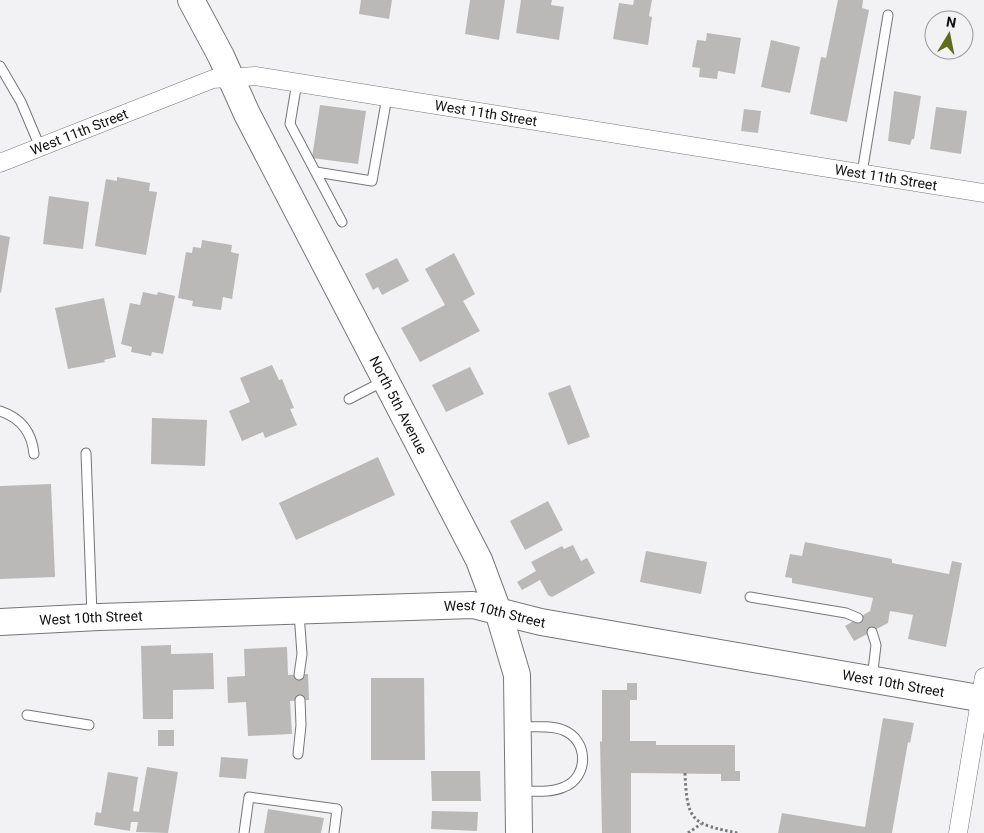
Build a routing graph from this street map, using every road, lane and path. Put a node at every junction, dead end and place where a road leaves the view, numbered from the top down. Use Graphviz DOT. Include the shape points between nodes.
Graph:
graph roads {
  1 [pos="191,0"];
  2 [pos="888,15"];
  3 [pos="0,66"];
  4 [pos="231,78"];
  5 [pos="297,82"];
  6 [pos="387,97"];
  7 [pos="40,148"];
  8 [pos="0,163"];
  9 [pos="316,172"];
  10 [pos="862,173"];
  11 [pos="984,193"];
  12 [pos="342,222"];
  13 [pos="386,380"];
  14 [pos="348,400"];
  15 [pos="0,411"];
  16 [pos="86,453"];
  17 [pos="34,454"];
  18 [pos="750,598"];
  19 [pos="299,611"];
  20 [pos="498,611"];
  21 [pos="92,617"];
  22 [pos="858,618"];
  23 [pos="0,622"];
  24 [pos="872,632"];
  25 [pos="299,675"];
  26 [pos="872,679"];
  27 [pos="983,691"];
  28 [pos="300,700"];
  29 [pos="27,715"];
  30 [pos="89,725"];
  31 [pos="517,727"];
  32 [pos="298,754"];
  33 [pos="685,774"];
  34 [pos="518,791"];
  35 [pos="701,824"];
  36 [pos="244,833"];
  37 [pos="334,833"];
  38 [pos="519,833"];
  39 [pos="688,833"];
  40 [pos="738,833"];
  41 [pos="958,833"];
  1 -- 4 [label="street, North 5th Avenue"];
  2 -- 10 [label="lane"];
  3 -- 7 [label="lane" via="21,102"];
  4 -- 5 [label="street, West 11th Street" via="256,76"];
  4 -- 7 [label="street, West 11th Street" via="213,80"];
  4 -- 13 [label="street, North 5th Avenue"];
  5 -- 6 [label="street, West 11th Street"];
  5 -- 9 [label="lane" via="290,124"];
  6 -- 9 [label="lane" via="372,181"];
  6 -- 10 [label="street, West 11th Street"];
  7 -- 8 [label="street, West 11th Street"];
  9 -- 12 [label="lane"];
  10 -- 11 [label="street, West 11th Street"];
  13 -- 14 [label="lane"];
  13 -- 20 [label="street, North 5th Avenue" via="479,560"];
  15 -- 17 [label="lane" via="12,416 33,438"];
  16 -- 21 [label="lane"];
  18 -- 22 [label="lane"];
  19 -- 20 [label="street, West 10th Street" via="473,605"];
  19 -- 21 [label="street, West 10th Street"];
  19 -- 25 [label="lane" via="302,654"];
  20 -- 26 [label="street, West 10th Street" via="541,622"];
  20 -- 31 [label="street, North 5th Avenue" via="517,675"];
  21 -- 23 [label="street, West 10th Street"];
  24 -- 26 [label="lane" via="876,645"];
  26 -- 27 [label="street, West 10th Street"];
  27 -- 41 [label="street"];
  28 -- 32 [label="lane"];
  29 -- 30 [label="lane"];
  31 -- 34 [label="street, North 5th Avenue"];
  31 -- 34 [label="lane" via="566,731 577,740 583,760 578,775 567,786 557,790"];
  33 -- 35 [label="path" via="690,814"];
  34 -- 38 [label="street, North 5th Avenue"];
  35 -- 39 [label="path"];
  35 -- 40 [label="path"];
  36 -- 37 [label="lane" via="249,797 337,809"];
}
